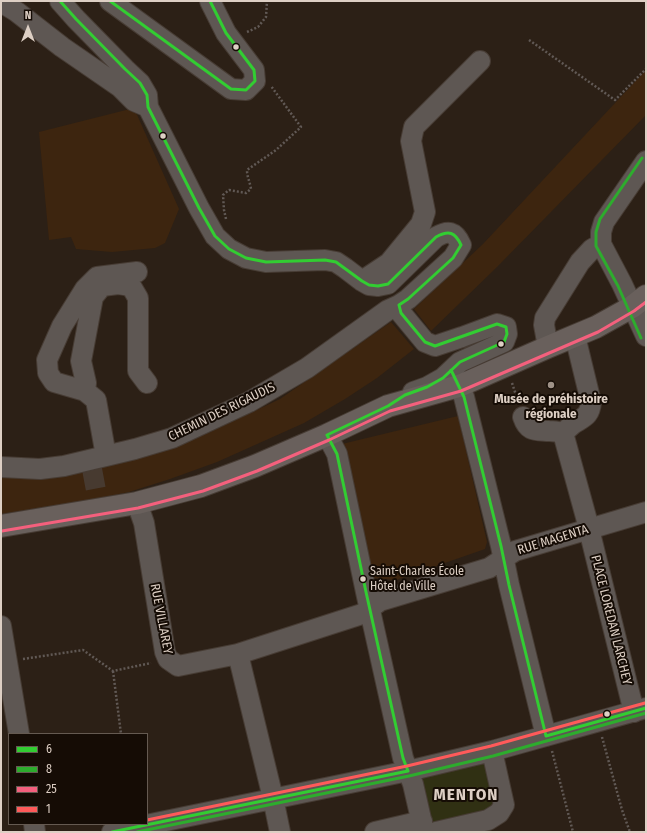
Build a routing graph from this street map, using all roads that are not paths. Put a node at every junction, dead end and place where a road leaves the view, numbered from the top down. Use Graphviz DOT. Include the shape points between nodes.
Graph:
graph roads {
  1 [pos="60,1"];
  2 [pos="110,1"];
  3 [pos="210,1"];
  4 [pos="1,2"];
  5 [pos="480,61"];
  6 [pos="148,107"];
  7 [pos="646,161"];
  8 [pos="601,244"];
  9 [pos="137,272"];
  10 [pos="362,281"];
  11 [pos="639,302"];
  12 [pos="400,309"];
  13 [pos="575,336"];
  14 [pos="646,336"];
  15 [pos="548,346"];
  16 [pos="455,378"];
  17 [pos="147,383"];
  18 [pos="85,391"];
  19 [pos="523,417"];
  20 [pos="563,433"];
  21 [pos="327,435"];
  22 [pos="106,456"];
  23 [pos="1,467"];
  24 [pos="137,503"];
  25 [pos="646,512"];
  26 [pos="1,526"];
  27 [pos="589,529"];
  28 [pos="504,559"];
  29 [pos="370,608"];
  30 [pos="1,626"];
  31 [pos="238,654"];
  32 [pos="640,710"];
  33 [pos="19,733"];
  34 [pos="546,736"];
  35 [pos="492,750"];
  36 [pos="408,770"];
  37 [pos="273,798"];
  38 [pos="148,824"];
  39 [pos="145,825"];
  40 [pos="428,828"];
  41 [pos="475,828"];
  42 [pos="112,832"];
  43 [pos="280,832"];
  44 [pos="375,832"];
  1 -- 6 [label="street" via="140,83 147,95"];
  2 -- 3 [label="street" via="231,89 246,90 255,81 254,70 226,32"];
  4 -- 6 [label="street" via="120,87 134,101"];
  5 -- 10 [label="street" via="414,128 411,141 425,212 421,224 389,263"];
  6 -- 10 [label="street" via="199,208 215,236 229,249 246,258 266,262 336,262"];
  7 -- 8 [label="street" via="604,222"];
  8 -- 11 [label="street" via="622,284"];
  8 -- 15 [label="street" via="592,249 580,262 544,318"];
  9 -- 18 [label="street" via="97,277 84,289 62,326 47,360 48,373 54,382"];
  10 -- 12 [label="street, CHEMIN DES RIGAUDIS" via="369,285 388,284 436,238 444,233 458,238 460,245 453,258"];
  11 -- 13 [label="main road"];
  11 -- 14 [label="street"];
  12 -- 16 [label="street" via="425,342 436,346 497,324 506,327 504,342 460,362"];
  12 -- 22 [label="street, CHEMIN DES RIGAUDIS" via="388,310 307,368 249,402 172,438"];
  13 -- 15 [label="main road"];
  13 -- 20 [label="street" via="591,402 590,410 585,417"];
  15 -- 16 [label="main road" via="506,365"];
  16 -- 21 [label="main road"];
  16 -- 28 [label="street" via="464,397"];
  17 -- 18 [label="street" via="138,371 138,298 131,286 102,286 93,297 81,361 86,383"];
  18 -- 22 [label="street" via="96,400"];
  19 -- 20 [label="street" via="525,424 534,431"];
  20 -- 27 [label="street, PLACE LOREDAN LARCHEY"];
  21 -- 24 [label="main road" via="201,486"];
  21 -- 29 [label="street" via="337,454"];
  22 -- 23 [label="street, CHEMIN DES RIGAUDIS" via="65,470"];
  24 -- 26 [label="main road" via="99,505"];
  24 -- 31 [label="street, RUE VILLAREY" via="144,523 168,659 178,666"];
  25 -- 27 [label="street, RUE MAGENTA"];
  27 -- 28 [label="street, RUE MAGENTA" via="515,551"];
  27 -- 32 [label="street, PLACE LOREDAN LARCHEY"];
  28 -- 29 [label="street, RUE MAGENTA" via="489,568 380,601"];
  28 -- 34 [label="street"];
  29 -- 31 [label="street, RUE MAGENTA" via="362,614"];
  29 -- 36 [label="street" via="403,758"];
  30 -- 33 [label="street"];
  31 -- 37 [label="street"];
  32 -- 34 [label="street"];
  34 -- 35 [label="street"];
  35 -- 36 [label="street"];
  35 -- 41 [label="street" via="504,805 499,813"];
  36 -- 37 [label="street"];
  36 -- 40 [label="street"];
  37 -- 38 [label="street"];
  37 -- 43 [label="street"];
  39 -- 42 [label="street"];
  40 -- 41 [label="street"];
  40 -- 44 [label="street"];
}
